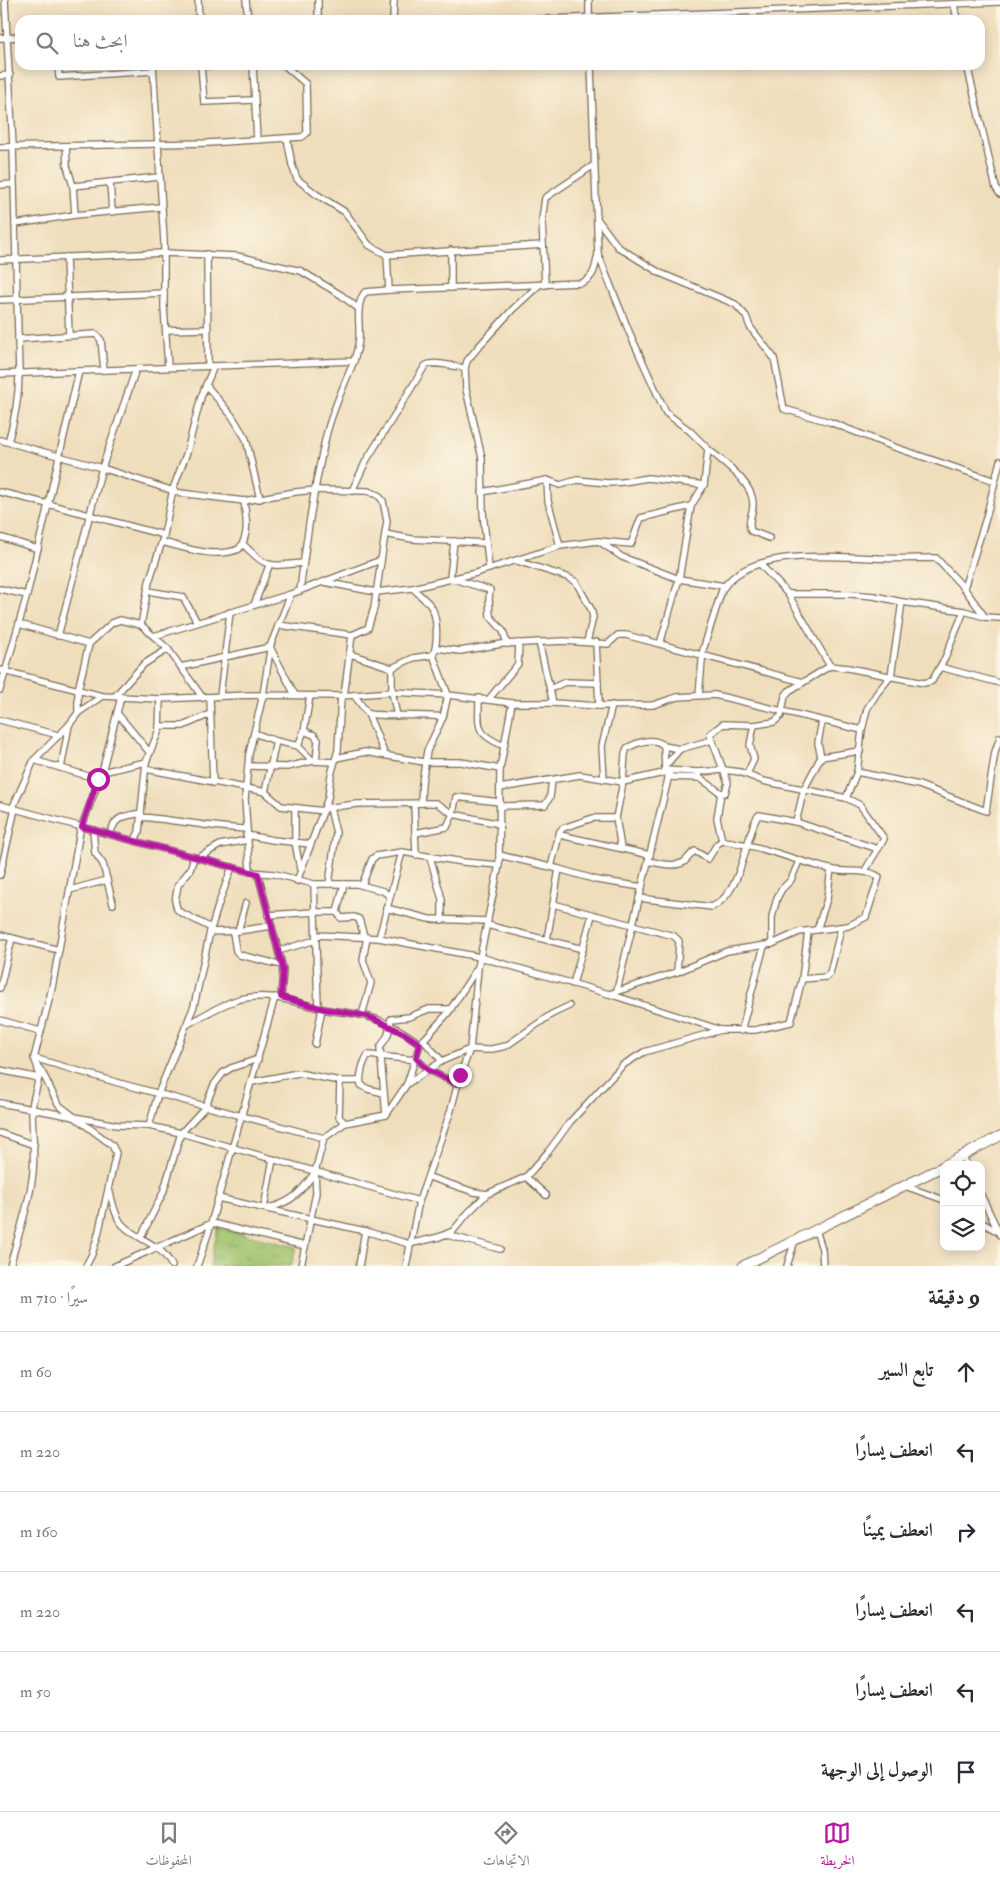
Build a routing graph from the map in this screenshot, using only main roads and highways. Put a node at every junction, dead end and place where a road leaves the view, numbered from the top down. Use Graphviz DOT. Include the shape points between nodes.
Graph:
graph roads {
  1 [pos="1000,1136"];
  2 [pos="953,1161"];
  3 [pos="940,1168"];
  4 [pos="743,1266"];
  1 -- 2 [label="highway"];
  3 -- 4 [label="highway"];
}
